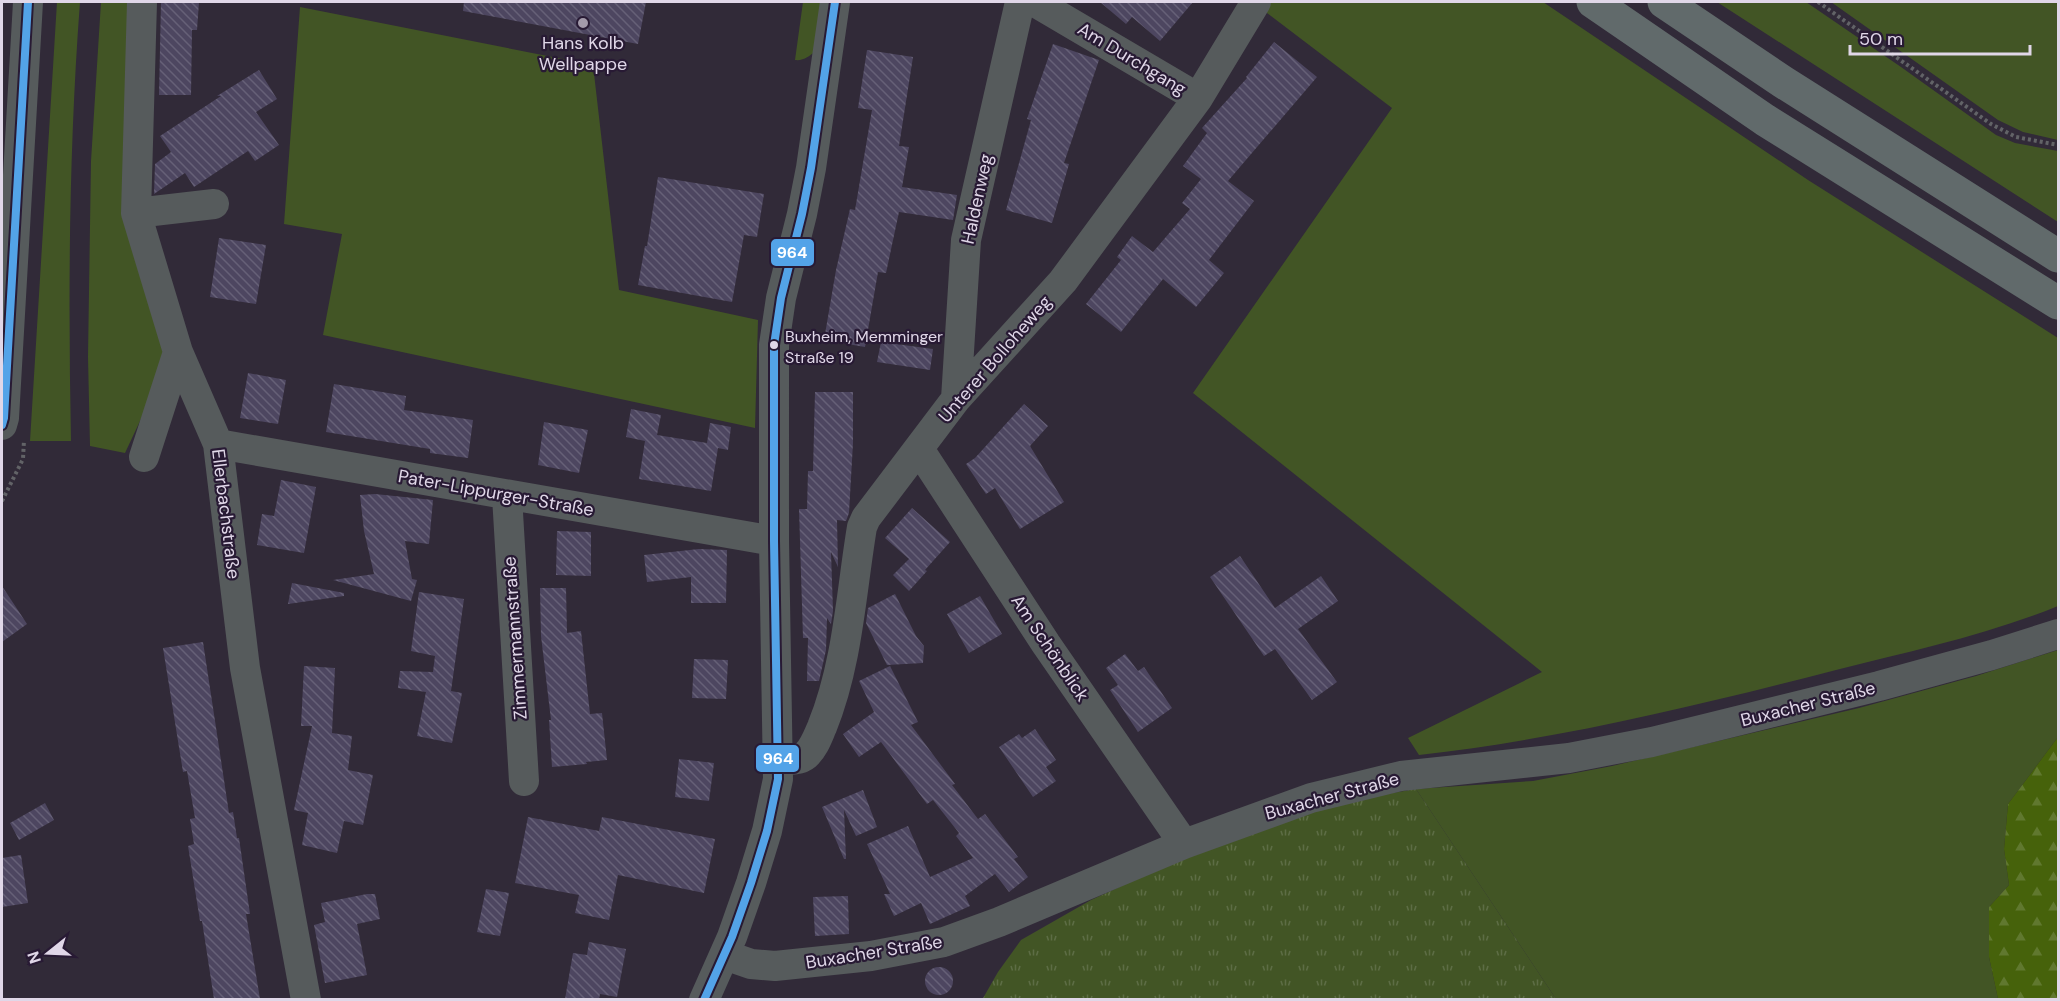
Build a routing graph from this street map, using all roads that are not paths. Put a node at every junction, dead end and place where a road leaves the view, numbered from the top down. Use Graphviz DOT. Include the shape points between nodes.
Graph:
graph roads {
  1 [pos="28,2"];
  2 [pos="142,2"];
  3 [pos="835,2"];
  4 [pos="1020,2"];
  5 [pos="1035,2"];
  6 [pos="1256,2"];
  7 [pos="1593,2"];
  8 [pos="1664,2"];
  9 [pos="1197,98"];
  10 [pos="214,204"];
  11 [pos="136,213"];
  12 [pos="2058,256"];
  13 [pos="2058,303"];
  14 [pos="178,352"];
  15 [pos="956,399"];
  16 [pos="2,425"];
  17 [pos="218,444"];
  18 [pos="919,449"];
  19 [pos="144,457"];
  20 [pos="507,496"];
  21 [pos="774,541"];
  22 [pos="2058,634"];
  23 [pos="779,760"];
  24 [pos="524,781"];
  25 [pos="1184,844"];
  26 [pos="724,955"];
  27 [pos="306,999"];
  28 [pos="704,999"];
  1 -- 16 [label="street"];
  2 -- 11 [label="street, Ellerbachstraße"];
  3 -- 21 [label="street" via="811,168 776,326"];
  4 -- 15 [label="street, Haldenweg" via="966,240"];
  5 -- 9 [label="street, Am Durchgang"];
  6 -- 9 [label="street, Unterer Bolloheweg"];
  7 -- 13 [label="highway" via="1765,120"];
  8 -- 12 [label="highway"];
  9 -- 15 [label="street, Unterer Bolloheweg" via="1063,281"];
  10 -- 11 [label="street"];
  11 -- 14 [label="street, Ellerbachstraße"];
  14 -- 17 [label="street, Ellerbachstraße"];
  14 -- 19 [label="street"];
  15 -- 18 [label="street, Unterer Bolloheweg"];
  17 -- 20 [label="street, Pater-Lippurger-Straße"];
  17 -- 27 [label="street, Ellerbachstraße" via="245,668"];
  18 -- 23 [label="street, Unterer Bolloheweg" via="862,526 844,649 828,713 817,739 806,755"];
  18 -- 25 [label="street, Am Schönblick"];
  20 -- 21 [label="street, Pater-Lippurger-Straße"];
  20 -- 24 [label="street, Zimmermannstraße"];
  21 -- 23 [label="street"];
  22 -- 25 [label="street, Buxacher Straße" via="1868,689 1652,742 1569,758 1401,776 1352,787"];
  23 -- 26 [label="street" via="767,831"];
  25 -- 26 [label="street, Buxacher Straße" via="944,942 871,956 775,966 751,964"];
  26 -- 28 [label="street"];
}
